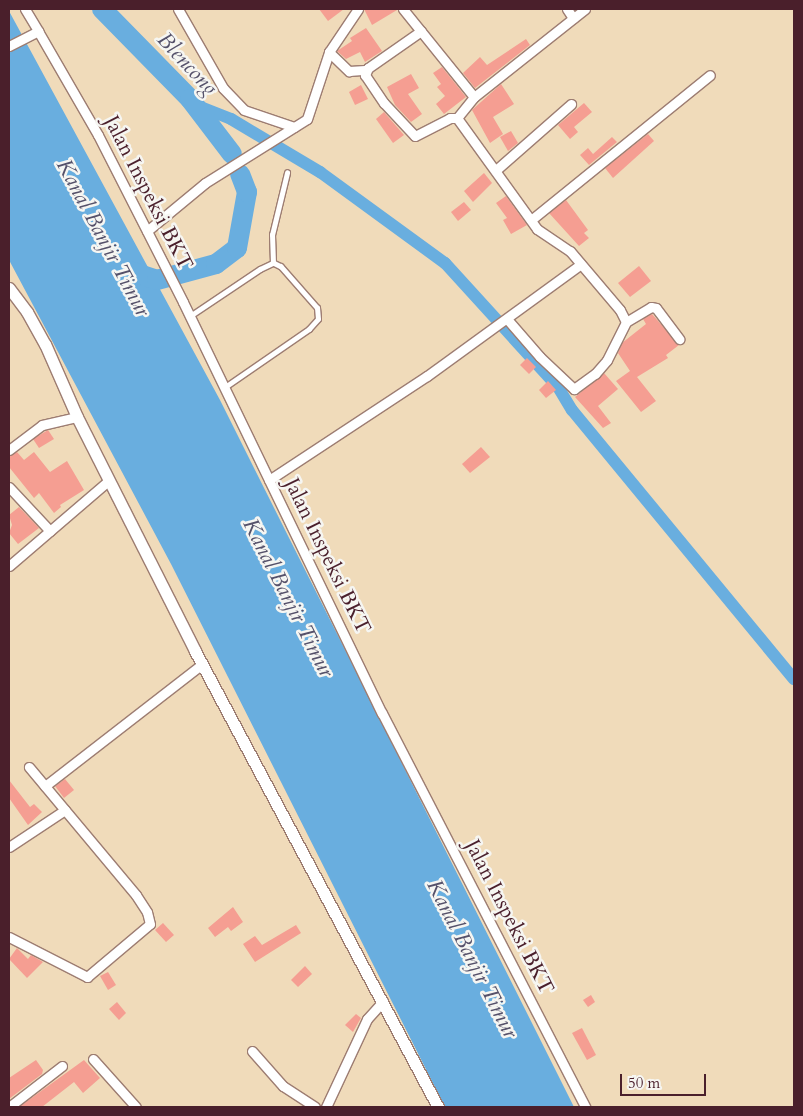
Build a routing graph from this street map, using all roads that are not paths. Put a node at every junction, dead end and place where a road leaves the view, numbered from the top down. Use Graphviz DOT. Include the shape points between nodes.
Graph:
graph roads {
  1 [pos="24,9"];
  2 [pos="178,9"];
  3 [pos="358,9"];
  4 [pos="403,9"];
  5 [pos="567,9"];
  6 [pos="586,9"];
  7 [pos="573,18"];
  8 [pos="421,31"];
  9 [pos="34,34"];
  10 [pos="9,46"];
  11 [pos="329,52"];
  12 [pos="365,70"];
  13 [pos="710,75"];
  14 [pos="474,97"];
  15 [pos="571,104"];
  16 [pos="458,118"];
  17 [pos="294,127"];
  18 [pos="496,170"];
  19 [pos="288,173"];
  20 [pos="531,220"];
  21 [pos="147,231"];
  22 [pos="273,263"];
  23 [pos="581,264"];
  24 [pos="9,288"];
  25 [pos="190,316"];
  26 [pos="505,320"];
  27 [pos="626,322"];
  28 [pos="679,339"];
  29 [pos="225,387"];
  30 [pos="76,417"];
  31 [pos="9,450"];
  32 [pos="269,480"];
  33 [pos="108,481"];
  34 [pos="9,487"];
  35 [pos="50,531"];
  36 [pos="9,566"];
  37 [pos="202,664"];
  38 [pos="29,767"];
  39 [pos="45,786"];
  40 [pos="65,810"];
  41 [pos="9,847"];
  42 [pos="9,937"];
  43 [pos="383,1001"];
  44 [pos="252,1050"];
  45 [pos="94,1059"];
  46 [pos="62,1066"];
  47 [pos="132,1106"];
  48 [pos="9,1107"];
  49 [pos="314,1107"];
  50 [pos="326,1107"];
  51 [pos="438,1107"];
  52 [pos="586,1107"];
  1 -- 9 [label="street, Jalan Inspeksi BKT"];
  2 -- 17 [label="street" via="223,88 244,110"];
  3 -- 11 [label="street"];
  4 -- 8 [label="street"];
  5 -- 7 [label="street"];
  6 -- 7 [label="street"];
  7 -- 14 [label="street"];
  8 -- 12 [label="street"];
  8 -- 14 [label="street"];
  9 -- 10 [label="street"];
  9 -- 21 [label="street, Jalan Inspeksi BKT" via="98,135"];
  11 -- 12 [label="street" via="349,71"];
  11 -- 17 [label="street" via="307,119"];
  12 -- 16 [label="street" via="365,75 409,133 422,134 442,121"];
  13 -- 20 [label="street"];
  14 -- 16 [label="street"];
  15 -- 18 [label="street"];
  16 -- 18 [label="street"];
  17 -- 21 [label="street" via="205,184"];
  18 -- 20 [label="street"];
  19 -- 22 [label="lane" via="272,235"];
  20 -- 23 [label="street" via="537,229 570,251"];
  21 -- 25 [label="street, Jalan Inspeksi BKT"];
  22 -- 25 [label="lane"];
  22 -- 29 [label="lane" via="281,267 317,308 318,319 309,329"];
  23 -- 26 [label="street"];
  23 -- 27 [label="street" via="620,310"];
  24 -- 30 [label="street" via="28,312 45,344"];
  25 -- 29 [label="street, Jalan Inspeksi BKT"];
  26 -- 27 [label="street" via="574,389 595,374 607,360"];
  26 -- 32 [label="street"];
  27 -- 28 [label="street" via="651,307 656,308"];
  29 -- 32 [label="street, Jalan Inspeksi BKT"];
  30 -- 31 [label="street" via="42,425"];
  30 -- 33 [label="street"];
  32 -- 52 [label="street, Jalan Inspeksi BKT" via="382,713"];
  33 -- 35 [label="street"];
  33 -- 37 [label="street"];
  34 -- 35 [label="street"];
  35 -- 36 [label="street"];
  37 -- 39 [label="street"];
  37 -- 43 [label="street"];
  38 -- 39 [label="street"];
  39 -- 40 [label="street"];
  40 -- 41 [label="street"];
  40 -- 42 [label="street" via="136,895 147,912 150,924 87,977"];
  43 -- 50 [label="street" via="367,1019"];
  43 -- 51 [label="street"];
  44 -- 49 [label="street" via="283,1086"];
  45 -- 47 [label="street"];
  46 -- 48 [label="street"];
}
